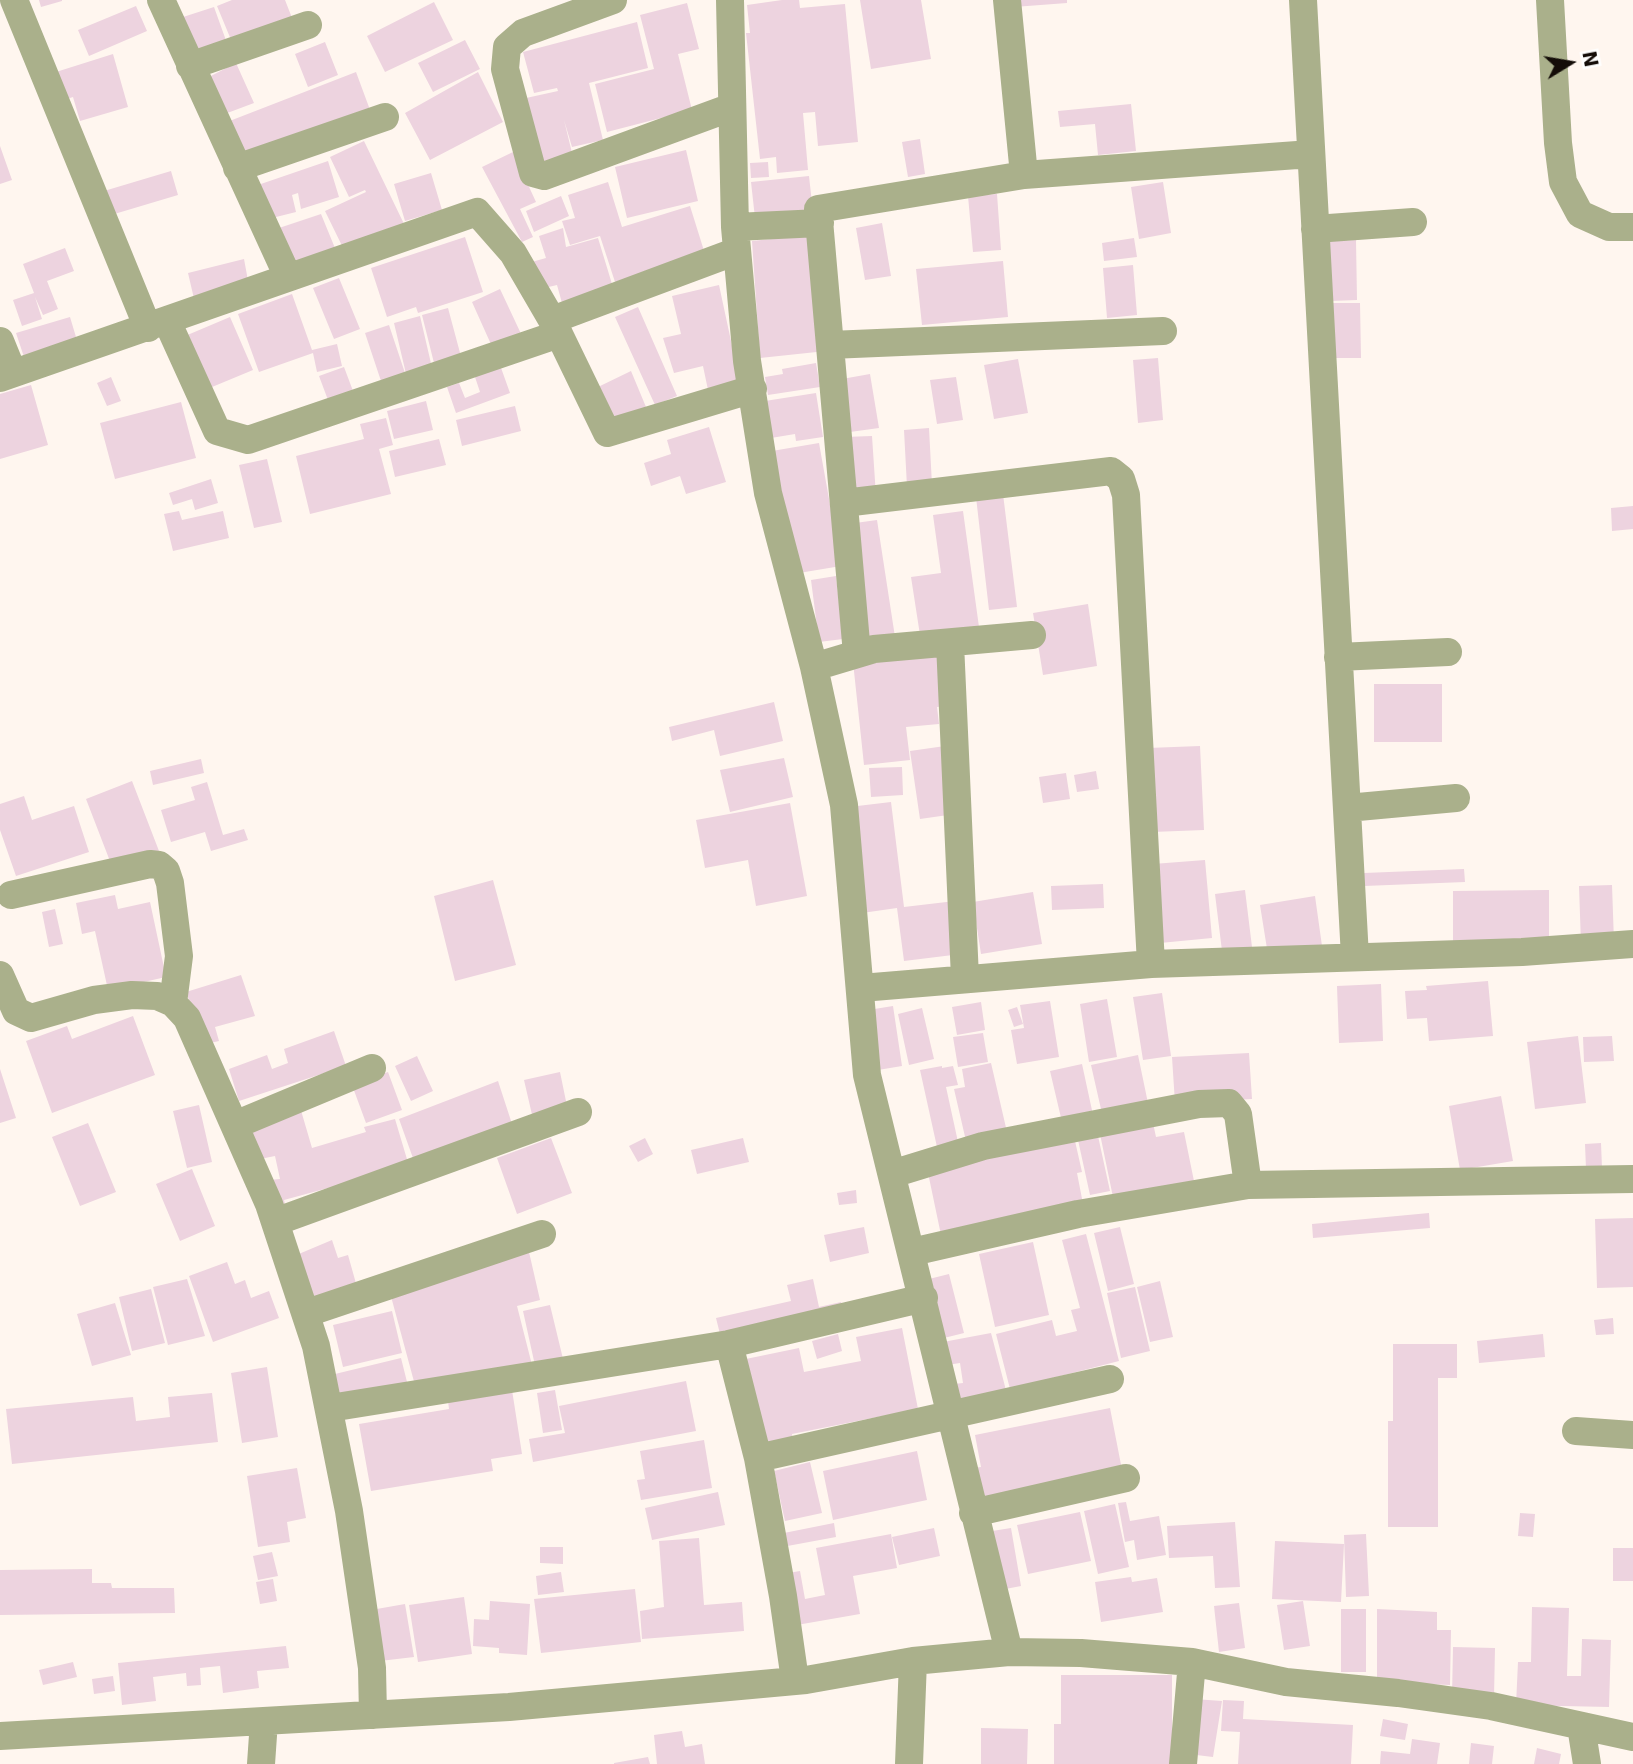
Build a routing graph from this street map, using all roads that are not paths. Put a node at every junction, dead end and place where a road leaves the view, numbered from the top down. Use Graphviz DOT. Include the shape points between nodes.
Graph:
graph roads {
  1 [pos="14,0"];
  2 [pos="161,0"];
  3 [pos="613,0"];
  4 [pos="730,0"];
  5 [pos="1007,0"];
  6 [pos="1303,0"];
  7 [pos="1550,0"];
  8 [pos="308,24"];
  9 [pos="190,65"];
  10 [pos="732,107"];
  11 [pos="384,117"];
  12 [pos="1311,154"];
  13 [pos="237,168"];
  14 [pos="1024,175"];
  15 [pos="1413,222"];
  16 [pos="820,223"];
  17 [pos="1633,227"];
  18 [pos="1315,229"];
  19 [pos="736,239"];
  20 [pos="288,277"];
  21 [pos="157,324"];
  22 [pos="555,327"];
  23 [pos="1163,331"];
  24 [pos="0,341"];
  25 [pos="830,345"];
  26 [pos="7,376"];
  27 [pos="753,388"];
  28 [pos="844,503"];
  29 [pos="1032,635"];
  30 [pos="950,642"];
  31 [pos="1448,652"];
  32 [pos="857,654"];
  33 [pos="1338,657"];
  34 [pos="814,667"];
  35 [pos="1456,798"];
  36 [pos="1347,807"];
  37 [pos="11,895"];
  38 [pos="1633,944"];
  39 [pos="1355,957"];
  40 [pos="1151,964"];
  41 [pos="0,975"];
  42 [pos="965,978"];
  43 [pos="861,988"];
  44 [pos="173,1003"];
  45 [pos="372,1068"];
  46 [pos="578,1112"];
  47 [pos="235,1125"];
  48 [pos="892,1174"];
  49 [pos="1633,1179"];
  50 [pos="1248,1185"];
  51 [pos="275,1222"];
  52 [pos="542,1234"];
  53 [pos="912,1252"];
  54 [pos="923,1298"];
  55 [pos="307,1313"];
  56 [pos="729,1344"];
  57 [pos="1110,1378"];
  58 [pos="330,1408"];
  59 [pos="952,1415"];
  60 [pos="1576,1431"];
  61 [pos="1633,1435"];
  62 [pos="758,1458"];
  63 [pos="1126,1478"];
  64 [pos="973,1513"];
  65 [pos="1009,1652"];
  66 [pos="913,1661"];
  67 [pos="1192,1662"];
  68 [pos="795,1681"];
  69 [pos="373,1715"];
  70 [pos="264,1721"];
  71 [pos="1581,1726"];
  72 [pos="0,1736"];
  73 [pos="1633,1737"];
  74 [pos="261,1764"];
  75 [pos="909,1764"];
  76 [pos="1183,1764"];
  77 [pos="1587,1764"];
  1 -- 21 [label="street"];
  2 -- 9 [label="street"];
  3 -- 10 [label="street" via="523,33 507,47 505,69 533,173 554,173"];
  4 -- 10 [label="street"];
  5 -- 14 [label="street"];
  6 -- 12 [label="street"];
  7 -- 17 [label="street" via="1563,182 1580,214 1609,227"];
  8 -- 9 [label="street"];
  9 -- 13 [label="street"];
  10 -- 19 [label="street"];
  11 -- 13 [label="street"];
  12 -- 14 [label="street"];
  12 -- 18 [label="street"];
  13 -- 20 [label="street"];
  14 -- 16 [label="street" via="818,209"];
  15 -- 18 [label="street"];
  16 -- 19 [label="street"];
  16 -- 25 [label="street"];
  18 -- 33 [label="street"];
  19 -- 22 [label="street"];
  19 -- 27 [label="street"];
  20 -- 21 [label="street"];
  20 -- 22 [label="street" via="477,212 513,253"];
  21 -- 22 [label="street" via="217,431 248,440"];
  21 -- 26 [label="street"];
  22 -- 27 [label="street" via="607,433"];
  23 -- 25 [label="street"];
  24 -- 26 [label="street"];
  25 -- 28 [label="street"];
  27 -- 34 [label="street" via="768,493"];
  28 -- 32 [label="street"];
  28 -- 40 [label="street" via="1111,471 1121,480"];
  29 -- 30 [label="street"];
  30 -- 32 [label="street"];
  30 -- 42 [label="street"];
  31 -- 33 [label="street"];
  32 -- 34 [label="street"];
  33 -- 36 [label="street"];
  34 -- 43 [label="street" via="844,805"];
  35 -- 36 [label="street"];
  36 -- 39 [label="street"];
  37 -- 44 [label="street" via="159,865 170,883 179,956"];
  38 -- 39 [label="street"];
  39 -- 40 [label="street"];
  40 -- 42 [label="street"];
  41 -- 44 [label="street" via="16,1011 31,1018 94,1000 132,995 157,996"];
  42 -- 43 [label="street"];
  43 -- 48 [label="street" via="867,1076"];
  44 -- 47 [label="street" via="187,1018"];
  45 -- 47 [label="street"];
  46 -- 51 [label="street"];
  47 -- 51 [label="street"];
  48 -- 50 [label="street" via="983,1146 1199,1104 1229,1103 1238,1114"];
  48 -- 53 [label="street"];
  49 -- 50 [label="street"];
  50 -- 53 [label="street" via="1078,1214"];
  51 -- 55 [label="street"];
  52 -- 55 [label="street"];
  53 -- 54 [label="street"];
  54 -- 56 [label="street"];
  54 -- 59 [label="street"];
  55 -- 58 [label="street"];
  56 -- 58 [label="street"];
  56 -- 62 [label="street"];
  57 -- 59 [label="street"];
  58 -- 69 [label="street" via="372,1668"];
  59 -- 62 [label="street"];
  59 -- 64 [label="street"];
  60 -- 61 [label="street"];
  62 -- 68 [label="street"];
  63 -- 64 [label="street"];
  64 -- 65 [label="street"];
  65 -- 66 [label="street"];
  65 -- 67 [label="street"];
  66 -- 68 [label="street"];
  66 -- 75 [label="street"];
  67 -- 71 [label="street" via="1286,1682 1490,1706"];
  67 -- 76 [label="street"];
  68 -- 69 [label="street"];
  69 -- 70 [label="street"];
  70 -- 72 [label="street"];
  70 -- 74 [label="street"];
  71 -- 73 [label="street"];
  71 -- 77 [label="street"];
}
